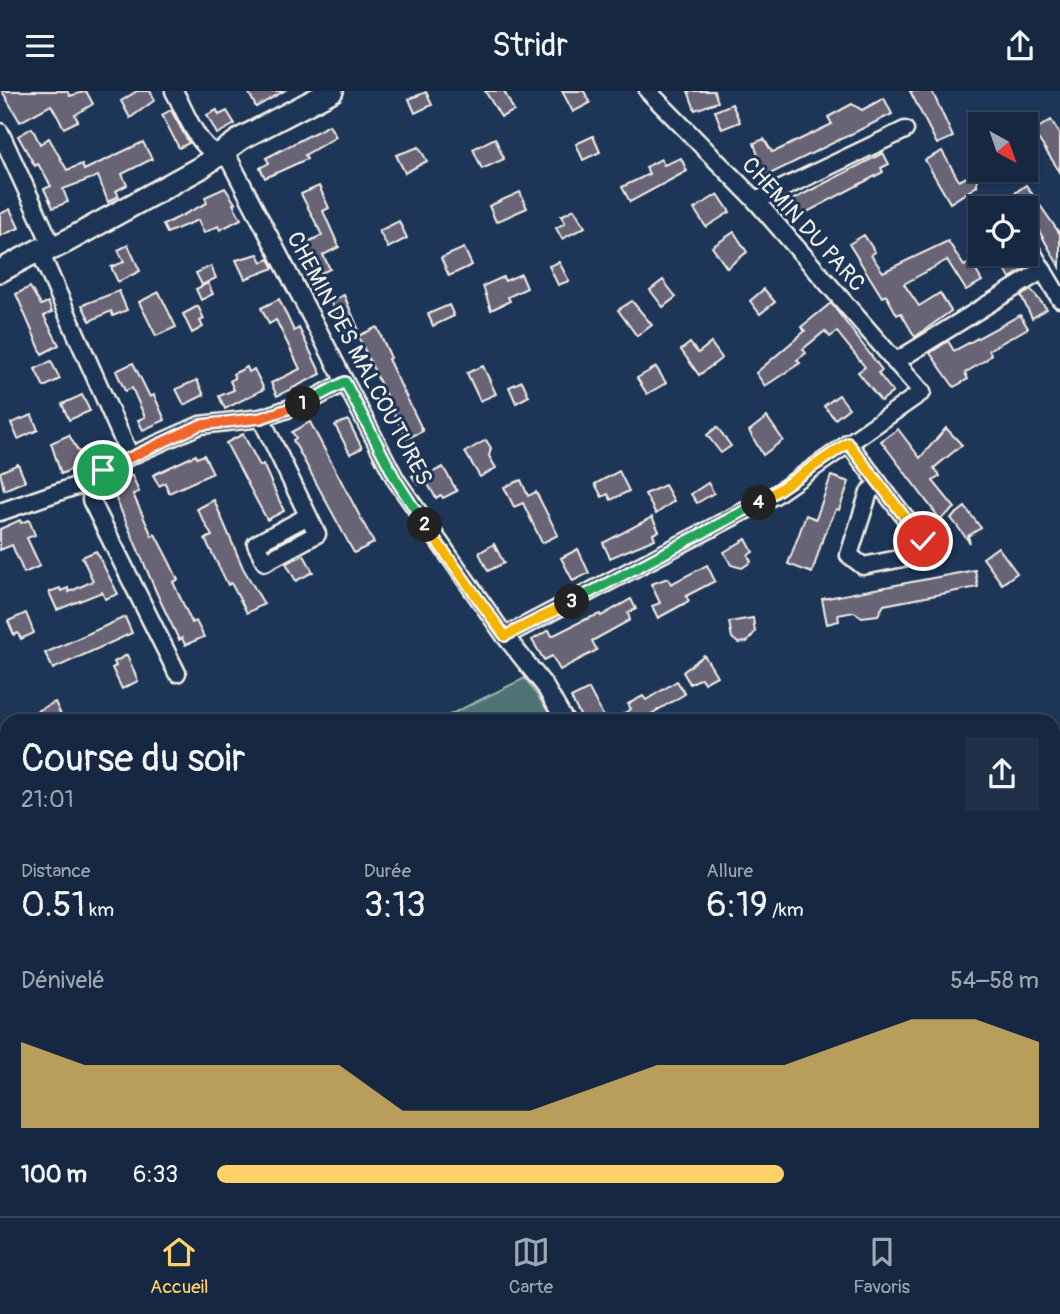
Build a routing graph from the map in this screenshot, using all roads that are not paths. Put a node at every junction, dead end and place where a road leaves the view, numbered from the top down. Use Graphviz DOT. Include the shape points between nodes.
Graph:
graph roads {
  1 [pos="174,91"];
  2 [pos="332,91"];
  3 [pos="648,91"];
  4 [pos="905,130"];
  5 [pos="0,132"];
  6 [pos="215,156"];
  7 [pos="756,201"];
  8 [pos="46,249"];
  9 [pos="1038,262"];
  10 [pos="1043,270"];
  11 [pos="0,271"];
  12 [pos="1060,299"];
  13 [pos="895,362"];
  14 [pos="345,382"];
  15 [pos="261,418"];
  16 [pos="848,443"];
  17 [pos="130,456"];
  18 [pos="879,483"];
  19 [pos="92,484"];
  20 [pos="0,512"];
  21 [pos="308,516"];
  22 [pos="505,636"];
  23 [pos="177,673"];
  24 [pos="561,714"];
  1 -- 6 [label="street" via="204,146"];
  2 -- 6 [label="main road"];
  3 -- 7 [label="street, CHEMIN DU PARC"];
  4 -- 7 [label="street"];
  5 -- 8 [label="street"];
  6 -- 8 [label="main road"];
  6 -- 14 [label="street, CHEMIN DES MALCOUTURES" via="229,159"];
  7 -- 13 [label="street, CHEMIN DU PARC"];
  8 -- 11 [label="main road"];
  8 -- 17 [label="street"];
  9 -- 10 [label="street"];
  10 -- 12 [label="street"];
  10 -- 13 [label="street"];
  13 -- 16 [label="street, CHEMIN DU PARC" via="922,392"];
  14 -- 15 [label="street" via="308,402"];
  14 -- 22 [label="street, CHEMIN DES MALCOUTURES" via="396,480"];
  15 -- 17 [label="street" via="200,425"];
  15 -- 21 [label="street"];
  16 -- 18 [label="street"];
  16 -- 22 [label="street" via="775,495"];
  17 -- 19 [label="street" via="103,470"];
  18 -- 18 [label="street" via="923,541 918,555 863,566 849,555 869,492"];
  19 -- 20 [label="street"];
  19 -- 23 [label="street" via="91,499"];
  22 -- 24 [label="street, CHEMIN DES MALCOUTURES"];
}
